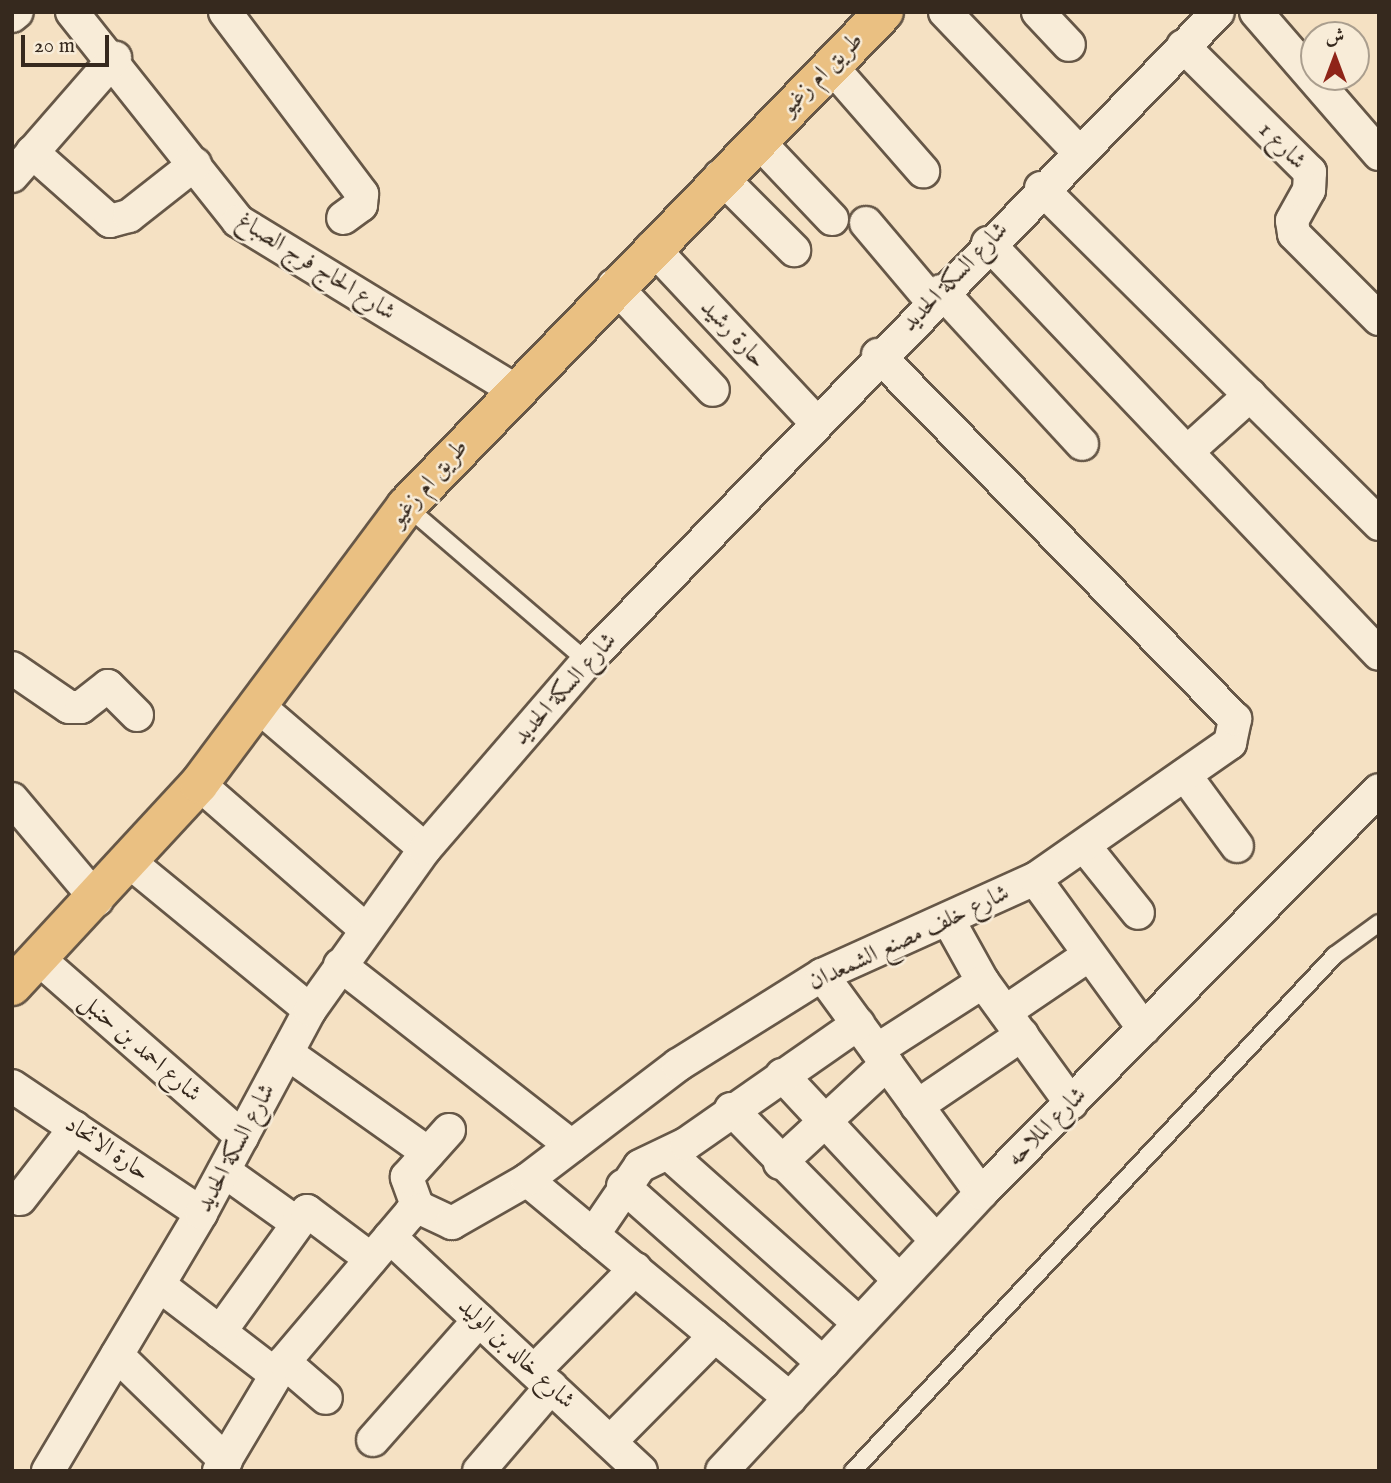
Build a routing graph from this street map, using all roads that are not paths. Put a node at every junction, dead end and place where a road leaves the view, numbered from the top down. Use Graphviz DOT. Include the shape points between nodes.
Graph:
graph roads {
  1 [pos="17,12"];
  2 [pos="72,12"];
  3 [pos="225,12"];
  4 [pos="884,12"];
  5 [pos="945,12"];
  6 [pos="1038,12"];
  7 [pos="1218,12"];
  8 [pos="1256,12"];
  9 [pos="12,16"];
  10 [pos="1069,45"];
  11 [pos="1183,46"];
  12 [pos="115,58"];
  13 [pos="831,66"];
  14 [pos="757,139"];
  15 [pos="1078,151"];
  16 [pos="32,152"];
  17 [pos="1379,154"];
  18 [pos="195,164"];
  19 [pos="923,171"];
  20 [pos="12,176"];
  21 [pos="720,176"];
  22 [pos="1041,188"];
  23 [pos="343,218"];
  24 [pos="832,219"];
  25 [pos="866,223"];
  26 [pos="988,243"];
  27 [pos="652,247"];
  28 [pos="794,250"];
  29 [pos="614,285"];
  30 [pos="937,296"];
  31 [pos="1379,319"];
  32 [pos="878,355"];
  33 [pos="513,389"];
  34 [pos="713,390"];
  35 [pos="1250,396"];
  36 [pos="815,421"];
  37 [pos="1082,444"];
  38 [pos="1187,452"];
  39 [pos="407,506"];
  40 [pos="1379,524"];
  41 [pos="1379,654"];
  42 [pos="587,661"];
  43 [pos="12,668"];
  44 [pos="257,705"];
  45 [pos="138,715"];
  46 [pos="1185,775"];
  47 [pos="199,785"];
  48 [pos="1379,790"];
  49 [pos="12,799"];
  50 [pos="1237,846"];
  51 [pos="1086,848"];
  52 [pos="425,849"];
  53 [pos="132,864"];
  54 [pos="1035,879"];
  55 [pos="97,900"];
  56 [pos="1138,913"];
  57 [pos="949,922"];
  58 [pos="1379,923"];
  59 [pos="364,928"];
  60 [pos="1086,957"];
  61 [pos="38,959"];
  62 [pos="340,965"];
  63 [pos="822,975"];
  64 [pos="983,982"];
  65 [pos="12,986"];
  66 [pos="310,1010"];
  67 [pos="858,1024"];
  68 [pos="1013,1024"];
  69 [pos="1144,1029"];
  70 [pos="287,1053"];
  71 [pos="882,1057"];
  72 [pos="782,1075"];
  73 [pos="12,1086"];
  74 [pos="1071,1102"];
  75 [pos="918,1107"];
  76 [pos="731,1109"];
  77 [pos="822,1125"];
  78 [pos="75,1128"];
  79 [pos="242,1137"];
  80 [pos="572,1146"];
  81 [pos="669,1154"];
  82 [pos="780,1163"];
  83 [pos="224,1171"];
  84 [pos="527,1180"];
  85 [pos="623,1186"];
  86 [pos="981,1193"];
  87 [pos="20,1199"];
  88 [pos="418,1208"];
  89 [pos="201,1213"];
  90 [pos="297,1223"];
  91 [pos="593,1235"];
  92 [pos="936,1240"];
  93 [pos="381,1248"];
  94 [pos="635,1269"];
  95 [pos="899,1280"];
  96 [pos="159,1285"];
  97 [pos="479,1320"];
  98 [pos="859,1323"];
  99 [pos="220,1332"];
  100 [pos="715,1336"];
  101 [pos="117,1354"];
  102 [pos="823,1363"];
  103 [pos="279,1368"];
  104 [pos="543,1379"];
  105 [pos="790,1398"];
  106 [pos="324,1400"];
  107 [pos="373,1440"];
  108 [pos="618,1458"];
  109 [pos="222,1466"];
  110 [pos="48,1471"];
  111 [pos="479,1471"];
  112 [pos="722,1471"];
  113 [pos="853,1471"];
  1 -- 9 [label="street"];
  2 -- 12 [label="street, شارع الحاج فرج الصباغ"];
  3 -- 23 [label="street" via="362,194 361,205"];
  4 -- 13 [label="main road, طريق ام زغيو"];
  5 -- 15 [label="street"];
  6 -- 10 [label="street"];
  7 -- 11 [label="street, شارع السكة الحديد"];
  8 -- 17 [label="street"];
  11 -- 15 [label="street, شارع السكة الحديد"];
  11 -- 31 [label="street, شارع 1" via="1310,172 1294,234"];
  12 -- 16 [label="street"];
  12 -- 18 [label="street, شارع الحاج فرج الصباغ"];
  13 -- 14 [label="main road, طريق ام زغيو"];
  13 -- 19 [label="street"];
  14 -- 21 [label="main road, طريق ام زغيو"];
  14 -- 24 [label="street"];
  15 -- 22 [label="street, شارع السكة الحديد"];
  16 -- 18 [label="street" via="110,221 130,216"];
  16 -- 20 [label="street"];
  18 -- 33 [label="street, شارع الحاج فرج الصباغ" via="238,221"];
  21 -- 27 [label="main road, طريق ام زغيو"];
  21 -- 28 [label="street"];
  22 -- 26 [label="street, شارع السكة الحديد"];
  22 -- 35 [label="street"];
  25 -- 30 [label="street"];
  26 -- 30 [label="street, شارع السكة الحديد"];
  26 -- 38 [label="street"];
  27 -- 29 [label="main road, طريق ام زغيو"];
  27 -- 36 [label="street, حارة رشيد"];
  29 -- 33 [label="main road, طريق ام زغيو"];
  29 -- 34 [label="street"];
  30 -- 32 [label="street, شارع السكة الحديد"];
  30 -- 37 [label="street"];
  32 -- 36 [label="street, شارع السكة الحديد"];
  32 -- 46 [label="street, شارع خلف مصنع الشمعدان" via="1235,719 1230,743"];
  33 -- 39 [label="main road, طريق ام زغيو"];
  35 -- 38 [label="street"];
  35 -- 40 [label="street"];
  36 -- 42 [label="street, شارع السكة الحديد"];
  38 -- 41 [label="street"];
  39 -- 42 [label="lane"];
  39 -- 44 [label="main road, طريق ام زغيو"];
  42 -- 52 [label="street, شارع السكة الحديد"];
  43 -- 45 [label="street" via="69,707 81,707 108,686"];
  44 -- 47 [label="main road, طريق ام زغيو"];
  44 -- 52 [label="street"];
  46 -- 50 [label="street"];
  46 -- 51 [label="street, شارع خلف مصنع الشمعدان"];
  47 -- 53 [label="main road, طريق ام زغيو"];
  47 -- 59 [label="street"];
  48 -- 69 [label="street, شارع الملاحه"];
  49 -- 55 [label="street"];
  51 -- 54 [label="street, شارع خلف مصنع الشمعدان"];
  51 -- 56 [label="street"];
  52 -- 59 [label="street, شارع السكة الحديد"];
  53 -- 55 [label="main road, طريق ام زغيو"];
  53 -- 66 [label="street"];
  54 -- 57 [label="street, شارع خلف مصنع الشمعدان"];
  54 -- 60 [label="street"];
  55 -- 61 [label="main road, طريق ام زغيو"];
  57 -- 63 [label="street, شارع خلف مصنع الشمعدان"];
  57 -- 64 [label="street"];
  58 -- 113 [label="lane" via="1335,955"];
  59 -- 62 [label="street, شارع السكة الحديد"];
  60 -- 68 [label="street"];
  60 -- 69 [label="street"];
  61 -- 65 [label="main road, طريق ام زغيو"];
  61 -- 79 [label="street, شارع احمد بن حنبل"];
  62 -- 66 [label="street, شارع السكة الحديد"];
  62 -- 80 [label="street"];
  63 -- 67 [label="street"];
  63 -- 80 [label="street, شارع خلف مصنع الشمعدان" via="678,1065"];
  64 -- 68 [label="street"];
  64 -- 71 [label="street"];
  66 -- 70 [label="street, شارع السكة الحديد"];
  67 -- 71 [label="street"];
  67 -- 72 [label="street"];
  68 -- 74 [label="street"];
  68 -- 75 [label="street"];
  69 -- 74 [label="street, شارع الملاحه"];
  70 -- 79 [label="street, شارع السكة الحديد"];
  70 -- 88 [label="street" via="438,1142 406,1182"];
  71 -- 75 [label="street"];
  71 -- 77 [label="street"];
  72 -- 76 [label="street"];
  72 -- 77 [label="street"];
  73 -- 78 [label="street, حارة الاتحاد"];
  74 -- 86 [label="street, شارع الملاحه"];
  75 -- 86 [label="street"];
  76 -- 81 [label="street"];
  76 -- 82 [label="street"];
  77 -- 82 [label="street"];
  77 -- 92 [label="street"];
  78 -- 87 [label="street"];
  78 -- 89 [label="street, حارة الاتحاد"];
  79 -- 83 [label="street, شارع السكة الحديد"];
  80 -- 84 [label="street, شارع خلف مصنع الشمعدان"];
  81 -- 85 [label="street" via="640,1166"];
  81 -- 98 [label="street"];
  82 -- 95 [label="street"];
  83 -- 89 [label="street, شارع السكة الحديد"];
  83 -- 90 [label="street"];
  84 -- 88 [label="street, شارع خلف مصنع الشمعدان" via="448,1224"];
  84 -- 91 [label="street"];
  85 -- 91 [label="street"];
  85 -- 102 [label="street"];
  86 -- 92 [label="street, شارع الملاحه"];
  88 -- 93 [label="street"];
  89 -- 96 [label="street, شارع السكة الحديد"];
  90 -- 93 [label="street, شارع خالد بن الوليد" via="312,1211"];
  90 -- 99 [label="street"];
  91 -- 94 [label="street"];
  92 -- 95 [label="street, شارع الملاحه"];
  93 -- 97 [label="street, شارع خالد بن الوليد"];
  93 -- 103 [label="street"];
  94 -- 100 [label="street"];
  94 -- 104 [label="street"];
  95 -- 98 [label="street, شارع الملاحه"];
  96 -- 99 [label="street"];
  96 -- 101 [label="street, شارع السكة الحديد"];
  97 -- 104 [label="street, شارع خالد بن الوليد"];
  97 -- 107 [label="street"];
  98 -- 102 [label="street, شارع الملاحه"];
  99 -- 103 [label="street"];
  100 -- 105 [label="street"];
  100 -- 108 [label="street"];
  101 -- 109 [label="street"];
  101 -- 110 [label="street, شارع السكة الحديد"];
  102 -- 105 [label="street, شارع الملاحه"];
  103 -- 106 [label="street"];
  103 -- 109 [label="street"];
  104 -- 108 [label="street, شارع خالد بن الوليد"];
  104 -- 111 [label="street"];
  105 -- 112 [label="street, شارع الملاحه"];
}
